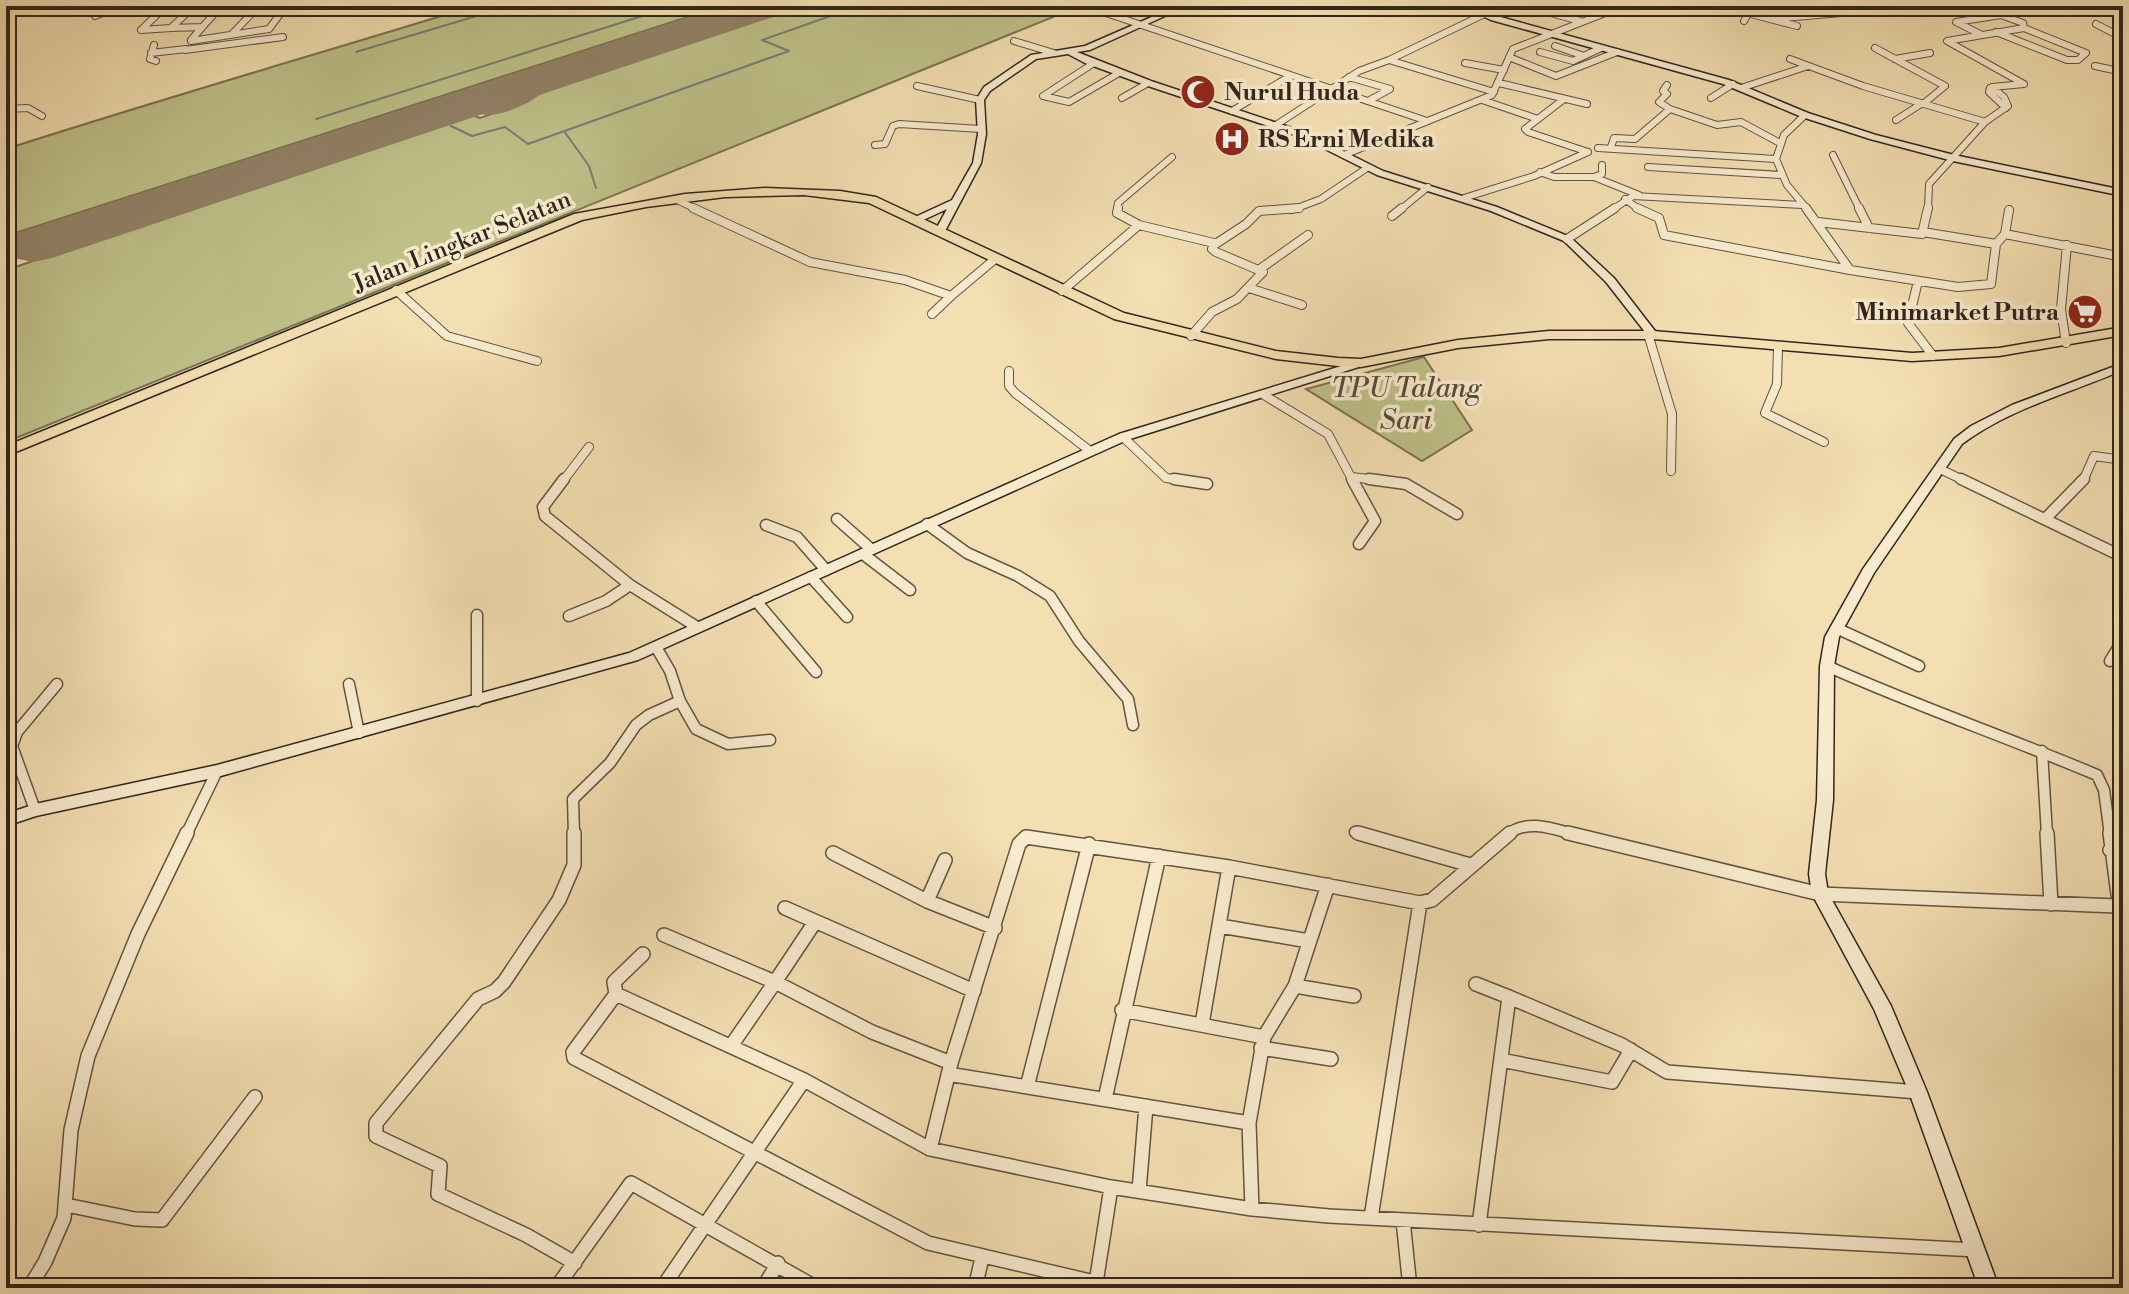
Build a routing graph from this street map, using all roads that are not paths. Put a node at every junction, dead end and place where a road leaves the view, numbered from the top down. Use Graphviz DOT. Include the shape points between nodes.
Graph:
graph roads {
  1 [pos="120,6"];
  2 [pos="166,6"];
  3 [pos="194,6"];
  4 [pos="221,6"];
  5 [pos="259,6"];
  6 [pos="286,6"];
  7 [pos="1183,6"];
  8 [pos="1302,6"];
  9 [pos="1465,6"];
  10 [pos="1501,6"];
  11 [pos="1525,6"];
  12 [pos="1623,6"];
  13 [pos="1753,6"];
  14 [pos="1876,6"];
  15 [pos="1091,8"];
  16 [pos="1322,12"];
  17 [pos="1484,14"];
  18 [pos="1751,14"];
  19 [pos="95,16"];
  20 [pos="1771,19"];
  21 [pos="1744,21"];
  22 [pos="1582,22"];
  23 [pos="2096,24"];
  24 [pos="1139,25"];
  25 [pos="1797,26"];
  26 [pos="202,27"];
  27 [pos="171,28"];
  28 [pos="2024,28"];
  29 [pos="1996,32"];
  30 [pos="1551,33"];
  31 [pos="232,34"];
  32 [pos="1980,34"];
  33 [pos="283,37"];
  34 [pos="2123,38"];
  35 [pos="191,41"];
  36 [pos="1014,41"];
  37 [pos="1555,46"];
  38 [pos="1601,48"];
  39 [pos="1875,48"];
  40 [pos="1069,51"];
  41 [pos="185,52"];
  42 [pos="1540,52"];
  43 [pos="1617,52"];
  44 [pos="1054,53"];
  45 [pos="1930,53"];
  46 [pos="1584,56"];
  47 [pos="1509,57"];
  48 [pos="1790,59"];
  49 [pos="1895,59"];
  50 [pos="1389,60"];
  51 [pos="156,61"];
  52 [pos="2120,61"];
  53 [pos="1094,63"];
  54 [pos="1465,63"];
  55 [pos="1808,66"];
  56 [pos="2095,66"];
  57 [pos="1504,70"];
  58 [pos="2114,71"];
  59 [pos="2123,72"];
  60 [pos="1119,73"];
  61 [pos="1290,76"];
  62 [pos="1349,77"];
  63 [pos="1148,83"];
  64 [pos="1499,83"];
  65 [pos="1667,85"];
  66 [pos="917,86"];
  67 [pos="1737,86"];
  68 [pos="1330,88"];
  69 [pos="1494,92"];
  70 [pos="1122,98"];
  71 [pos="1711,98"];
  72 [pos="1564,99"];
  73 [pos="980,100"];
  74 [pos="1370,100"];
  75 [pos="1482,100"];
  76 [pos="1587,104"];
  77 [pos="1922,104"];
  78 [pos="6,109"];
  79 [pos="1670,109"];
  80 [pos="1232,111"];
  81 [pos="1805,115"];
  82 [pos="42,116"];
  83 [pos="1538,119"];
  84 [pos="1896,120"];
  85 [pos="1427,121"];
  86 [pos="1985,122"];
  87 [pos="1276,125"];
  88 [pos="981,129"];
  89 [pos="1780,143"];
  90 [pos="875,145"];
  91 [pos="1611,147"];
  92 [pos="1598,148"];
  93 [pos="1344,155"];
  94 [pos="1833,155"];
  95 [pos="1172,157"];
  96 [pos="1953,158"];
  97 [pos="1776,159"];
  98 [pos="1602,165"];
  99 [pos="1648,167"];
  100 [pos="1367,168"];
  101 [pos="1540,172"];
  102 [pos="1782,175"];
  103 [pos="1594,177"];
  104 [pos="1428,187"];
  105 [pos="2123,193"];
  106 [pos="1641,195"];
  107 [pos="1464,198"];
  108 [pos="957,199"];
  109 [pos="1625,199"];
  110 [pos="677,200"];
  111 [pos="1803,205"];
  112 [pos="2009,210"];
  113 [pos="1392,216"];
  114 [pos="916,220"];
  115 [pos="1818,222"];
  116 [pos="1139,225"];
  117 [pos="1869,228"];
  118 [pos="940,231"];
  119 [pos="1923,232"];
  120 [pos="2005,234"];
  121 [pos="1308,235"];
  122 [pos="1567,239"];
  123 [pos="1214,243"];
  124 [pos="1996,244"];
  125 [pos="2067,245"];
  126 [pos="2123,257"];
  127 [pos="995,259"];
  128 [pos="1260,269"];
  129 [pos="1850,270"];
  130 [pos="1918,281"];
  131 [pos="1249,288"];
  132 [pos="396,290"];
  133 [pos="1062,291"];
  134 [pos="951,296"];
  135 [pos="1302,305"];
  136 [pos="932,314"];
  137 [pos="2123,331"];
  138 [pos="1651,334"];
  139 [pos="1191,336"];
  140 [pos="2066,343"];
  141 [pos="1778,347"];
  142 [pos="1933,356"];
  143 [pos="537,361"];
  144 [pos="1361,363"];
  145 [pos="2123,366"];
  146 [pos="1009,371"];
  147 [pos="1264,395"];
  148 [pos="1123,437"];
  149 [pos="1824,442"];
  150 [pos="589,447"];
  151 [pos="6,451"];
  152 [pos="1090,451"];
  153 [pos="2123,460"];
  154 [pos="1940,469"];
  155 [pos="1671,471"];
  156 [pos="1352,477"];
  157 [pos="1207,484"];
  158 [pos="1457,514"];
  159 [pos="837,519"];
  160 [pos="2045,519"];
  161 [pos="927,524"];
  162 [pos="766,525"];
  163 [pos="1359,544"];
  164 [pos="867,552"];
  165 [pos="2123,557"];
  166 [pos="826,570"];
  167 [pos="811,577"];
  168 [pos="630,585"];
  169 [pos="910,590"];
  170 [pos="756,601"];
  171 [pos="477,615"];
  172 [pos="569,616"];
  173 [pos="847,617"];
  174 [pos="697,627"];
  175 [pos="1836,628"];
  176 [pos="2123,640"];
  177 [pos="656,647"];
  178 [pos="2110,661"];
  179 [pos="1827,666"];
  180 [pos="1919,666"];
  181 [pos="816,672"];
  182 [pos="57,684"];
  183 [pos="349,684"];
  184 [pos="477,701"];
  185 [pos="680,701"];
  186 [pos="1133,725"];
  187 [pos="359,733"];
  188 [pos="770,740"];
  189 [pos="2042,751"];
  190 [pos="217,771"];
  191 [pos="35,810"];
  192 [pos="6,820"];
  193 [pos="1355,832"];
  194 [pos="1089,844"];
  195 [pos="2117,852"];
  196 [pos="833,853"];
  197 [pos="1159,856"];
  198 [pos="945,860"];
  199 [pos="1470,865"];
  200 [pos="1229,867"];
  201 [pos="1328,885"];
  202 [pos="1820,894"];
  203 [pos="927,901"];
  204 [pos="1420,903"];
  205 [pos="2051,904"];
  206 [pos="785,908"];
  207 [pos="815,922"];
  208 [pos="1220,926"];
  209 [pos="995,928"];
  210 [pos="664,935"];
  211 [pos="1309,941"];
  212 [pos="643,954"];
  213 [pos="775,982"];
  214 [pos="1476,984"];
  215 [pos="1295,986"];
  216 [pos="974,991"];
  217 [pos="616,994"];
  218 [pos="1354,996"];
  219 [pos="1509,997"];
  220 [pos="1122,1010"];
  221 [pos="1202,1024"];
  222 [pos="1262,1043"];
  223 [pos="731,1046"];
  224 [pos="1631,1050"];
  225 [pos="1331,1059"];
  226 [pos="1501,1060"];
  227 [pos="950,1068"];
  228 [pos="804,1080"];
  229 [pos="1027,1087"];
  230 [pos="1918,1092"];
  231 [pos="255,1097"];
  232 [pos="1105,1099"];
  233 [pos="1146,1106"];
  234 [pos="1249,1123"];
  235 [pos="930,1149"];
  236 [pos="756,1151"];
  237 [pos="1111,1187"];
  238 [pos="1139,1191"];
  239 [pos="66,1205"];
  240 [pos="1252,1209"];
  241 [pos="1371,1218"];
  242 [pos="1403,1220"];
  243 [pos="704,1224"];
  244 [pos="1479,1225"];
  245 [pos="1976,1250"];
  246 [pos="982,1258"];
  247 [pos="575,1263"];
  248 [pos="778,1263"];
  249 [pos="1062,1282"];
  250 [pos="1096,1283"];
  251 [pos="29,1288"];
  252 [pos="556,1288"];
  253 [pos="662,1288"];
  254 [pos="763,1288"];
  255 [pos="817,1288"];
  256 [pos="975,1288"];
  257 [pos="1120,1288"];
  258 [pos="1410,1288"];
  259 [pos="1989,1288"];
  1 -- 19 [label="street"];
  2 -- 27 [label="street" via="141,30"];
  3 -- 27 [label="street"];
  4 -- 26 [label="street"];
  5 -- 31 [label="street"];
  6 -- 31 [label="street" via="271,28"];
  7 -- 24 [label="street"];
  8 -- 16 [label="street"];
  9 -- 17 [label="street"];
  10 -- 17 [label="street"];
  11 -- 22 [label="street"];
  12 -- 22 [label="street"];
  13 -- 18 [label="street"];
  14 -- 20 [label="street"];
  15 -- 24 [label="street"];
  17 -- 30 [label="street"];
  17 -- 50 [label="street"];
  18 -- 20 [label="street"];
  18 -- 21 [label="street"];
  20 -- 25 [label="street"];
  22 -- 30 [label="street"];
  23 -- 34 [label="street"];
  24 -- 40 [label="street"];
  24 -- 61 [label="street"];
  26 -- 27 [label="street"];
  26 -- 35 [label="street"];
  28 -- 29 [label="street"];
  28 -- 29 [label="street" via="2086,53 2070,60"];
  28 -- 32 [label="street" via="2001,15 1956,22"];
  29 -- 32 [label="street"];
  30 -- 38 [label="street"];
  30 -- 47 [label="street" via="1517,47"];
  31 -- 35 [label="street"];
  32 -- 86 [label="street" via="1947,41 2024,84 1987,88 2006,108"];
  33 -- 41 [label="street"];
  35 -- 41 [label="street"];
  36 -- 44 [label="street"];
  37 -- 46 [label="street"];
  38 -- 43 [label="street"];
  38 -- 46 [label="street"];
  39 -- 49 [label="street"];
  40 -- 44 [label="street"];
  40 -- 53 [label="street"];
  41 -- 51 [label="street" via="152,49 150,60"];
  42 -- 46 [label="street" via="1569,61"];
  43 -- 47 [label="street" via="1556,76"];
  43 -- 67 [label="street"];
  44 -- 73 [label="street" via="1021,65"];
  45 -- 49 [label="street"];
  47 -- 57 [label="street"];
  48 -- 55 [label="street"];
  49 -- 77 [label="street" via="1945,86"];
  50 -- 62 [label="street"];
  50 -- 69 [label="street"];
  52 -- 58 [label="street"];
  53 -- 60 [label="street"];
  53 -- 60 [label="street" via="1043,96 1068,102"];
  54 -- 57 [label="street"];
  55 -- 67 [label="street"];
  55 -- 77 [label="street"];
  56 -- 58 [label="street"];
  57 -- 64 [label="street"];
  58 -- 59 [label="street"];
  60 -- 63 [label="street"];
  61 -- 68 [label="street"];
  61 -- 80 [label="street"];
  62 -- 68 [label="street"];
  62 -- 74 [label="street" via="1390,89"];
  63 -- 70 [label="street"];
  63 -- 80 [label="street"];
  64 -- 69 [label="street"];
  64 -- 72 [label="street"];
  65 -- 79 [label="street" via="1659,102"];
  66 -- 73 [label="street"];
  67 -- 71 [label="street"];
  67 -- 81 [label="street"];
  68 -- 74 [label="street"];
  68 -- 87 [label="street"];
  69 -- 75 [label="street"];
  72 -- 76 [label="street"];
  72 -- 83 [label="street"];
  73 -- 88 [label="street"];
  74 -- 85 [label="street"];
  75 -- 83 [label="street"];
  75 -- 85 [label="street"];
  77 -- 84 [label="street"];
  77 -- 86 [label="street"];
  78 -- 82 [label="street" via="28,108"];
  79 -- 89 [label="street" via="1717,125 1741,122"];
  79 -- 91 [label="street" via="1635,139 1613,139"];
  80 -- 87 [label="street"];
  81 -- 89 [label="street"];
  81 -- 96 [label="street"];
  83 -- 101 [label="street" via="1525,130 1588,152"];
  85 -- 93 [label="street"];
  86 -- 96 [label="street"];
  87 -- 93 [label="street"];
  88 -- 90 [label="street" via="903,123 893,126 885,144"];
  88 -- 108 [label="street" via="977,163"];
  89 -- 97 [label="street"];
  91 -- 92 [label="street"];
  91 -- 97 [label="street"];
  93 -- 100 [label="street"];
  94 -- 117 [label="street"];
  95 -- 116 [label="street" via="1115,209 1121,218"];
  96 -- 105 [label="street"];
  96 -- 119 [label="street" via="1929,184"];
  97 -- 102 [label="street"];
  98 -- 103 [label="street" via="1602,174"];
  99 -- 102 [label="street"];
  100 -- 104 [label="street"];
  100 -- 123 [label="street" via="1314,201 1291,210 1256,212"];
  101 -- 103 [label="street"];
  101 -- 107 [label="street"];
  102 -- 111 [label="street"];
  103 -- 106 [label="street"];
  104 -- 107 [label="street"];
  104 -- 113 [label="street"];
  106 -- 109 [label="street"];
  106 -- 111 [label="street"];
  107 -- 122 [label="street"];
  108 -- 114 [label="street"];
  108 -- 118 [label="street"];
  109 -- 122 [label="street"];
  109 -- 129 [label="street" via="1659,218 1664,235"];
  110 -- 114 [label="highway, Jalan Lingkar Selatan" via="835,193 872,200"];
  110 -- 132 [label="highway, Jalan Lingkar Selatan" via="578,217"];
  110 -- 134 [label="street" via="810,262 905,280"];
  111 -- 115 [label="street"];
  112 -- 120 [label="street"];
  114 -- 118 [label="highway, Jalan Lingkar Selatan"];
  115 -- 117 [label="street"];
  115 -- 129 [label="street"];
  116 -- 123 [label="street"];
  116 -- 133 [label="street"];
  117 -- 119 [label="street"];
  118 -- 127 [label="highway, Jalan Lingkar Selatan"];
  119 -- 124 [label="street"];
  120 -- 124 [label="street"];
  120 -- 125 [label="street"];
  121 -- 128 [label="street"];
  122 -- 138 [label="street" via="1610,280"];
  123 -- 128 [label="street" via="1216,252"];
  124 -- 130 [label="street" via="1991,284 1958,287"];
  125 -- 126 [label="street"];
  125 -- 140 [label="street" via="2061,274 2061,333"];
  127 -- 133 [label="highway, Jalan Lingkar Selatan"];
  127 -- 134 [label="street"];
  128 -- 131 [label="street" via="1261,276"];
  129 -- 130 [label="street"];
  130 -- 142 [label="street" via="1908,323"];
  131 -- 135 [label="street"];
  131 -- 139 [label="street" via="1212,312"];
  132 -- 143 [label="street" via="447,336"];
  132 -- 151 [label="highway, Jalan Lingkar Selatan"];
  133 -- 139 [label="highway, Jalan Lingkar Selatan" via="1119,316"];
  134 -- 136 [label="street"];
  137 -- 140 [label="highway, Jalan Lingkar Selatan"];
  138 -- 141 [label="highway, Jalan Lingkar Selatan"];
  138 -- 144 [label="highway, Jalan Lingkar Selatan" via="1530,336"];
  138 -- 155 [label="street" via="1672,414"];
  139 -- 144 [label="highway, Jalan Lingkar Selatan" via="1276,355"];
  140 -- 142 [label="highway, Jalan Lingkar Selatan"];
  141 -- 142 [label="highway, Jalan Lingkar Selatan"];
  141 -- 149 [label="street" via="1777,384 1765,413"];
  144 -- 147 [label="street"];
  145 -- 154 [label="street" via="1972,430"];
  146 -- 152 [label="street" via="1015,393"];
  147 -- 148 [label="street"];
  147 -- 156 [label="street" via="1328,434"];
  148 -- 152 [label="street"];
  148 -- 157 [label="street" via="1166,478"];
  150 -- 168 [label="street" via="542,511"];
  152 -- 161 [label="street"];
  153 -- 160 [label="street" via="2094,456 2089,477 2058,501"];
  154 -- 160 [label="street"];
  154 -- 175 [label="street"];
  156 -- 158 [label="street" via="1406,484"];
  156 -- 163 [label="street" via="1375,521"];
  159 -- 164 [label="street"];
  160 -- 165 [label="street"];
  161 -- 164 [label="street"];
  161 -- 186 [label="street" via="967,553 1050,596 1079,641 1128,699"];
  162 -- 166 [label="street" via="797,537"];
  164 -- 166 [label="street"];
  164 -- 169 [label="street"];
  166 -- 167 [label="street"];
  167 -- 170 [label="street"];
  167 -- 173 [label="street"];
  168 -- 172 [label="street"];
  168 -- 174 [label="street"];
  170 -- 174 [label="street"];
  170 -- 181 [label="street"];
  171 -- 184 [label="street"];
  174 -- 177 [label="street"];
  175 -- 179 [label="street"];
  175 -- 180 [label="street"];
  176 -- 178 [label="street"];
  177 -- 184 [label="street"];
  177 -- 185 [label="street"];
  179 -- 189 [label="street"];
  179 -- 202 [label="street"];
  182 -- 191 [label="street" via="17,732 12,746"];
  183 -- 187 [label="street"];
  184 -- 187 [label="street"];
  185 -- 188 [label="street" via="696,729 728,744"];
  185 -- 247 [label="street" via="636,725 610,763 577,794 572,805 574,865 549,918 504,982 478,999 374,1129 376,1136 440,1166 438,1194"];
  187 -- 190 [label="street"];
  189 -- 195 [label="street" via="2097,775"];
  189 -- 205 [label="street"];
  190 -- 191 [label="street"];
  190 -- 239 [label="street" via="138,934 88,1056 71,1130"];
  191 -- 192 [label="street"];
  193 -- 199 [label="street"];
  194 -- 197 [label="street"];
  194 -- 209 [label="street" via="1022,840"];
  194 -- 229 [label="street"];
  195 -- 205 [label="street" via="2116,906"];
  196 -- 203 [label="street"];
  197 -- 200 [label="street"];
  197 -- 220 [label="street"];
  198 -- 203 [label="street"];
  199 -- 202 [label="street" via="1514,829 1536,825"];
  199 -- 204 [label="street" via="1432,900"];
  200 -- 201 [label="street"];
  200 -- 208 [label="street"];
  201 -- 204 [label="street"];
  201 -- 211 [label="street"];
  202 -- 205 [label="street"];
  202 -- 230 [label="street" via="1882,1006"];
  203 -- 209 [label="street"];
  204 -- 241 [label="street"];
  206 -- 207 [label="street"];
  207 -- 213 [label="street"];
  207 -- 216 [label="street"];
  208 -- 211 [label="street"];
  208 -- 221 [label="street"];
  209 -- 216 [label="street"];
  210 -- 213 [label="street"];
  211 -- 215 [label="street"];
  212 -- 217 [label="street" via="614,982"];
  213 -- 223 [label="street"];
  213 -- 227 [label="street"];
  214 -- 219 [label="street"];
  215 -- 218 [label="street"];
  215 -- 222 [label="street"];
  216 -- 227 [label="street"];
  217 -- 223 [label="street"];
  217 -- 236 [label="street" via="580,1039 574,1058"];
  219 -- 224 [label="street"];
  219 -- 226 [label="street"];
  220 -- 221 [label="street"];
  220 -- 232 [label="street"];
  221 -- 222 [label="street"];
  222 -- 225 [label="street"];
  222 -- 234 [label="street"];
  223 -- 228 [label="street"];
  224 -- 226 [label="street" via="1612,1082"];
  224 -- 230 [label="street" via="1667,1072"];
  226 -- 244 [label="street"];
  227 -- 229 [label="street"];
  227 -- 235 [label="street"];
  228 -- 235 [label="street"];
  228 -- 236 [label="street"];
  229 -- 232 [label="street"];
  230 -- 245 [label="street"];
  231 -- 239 [label="street" via="162,1220"];
  232 -- 233 [label="street"];
  233 -- 234 [label="street"];
  233 -- 238 [label="street"];
  234 -- 240 [label="street"];
  235 -- 237 [label="street"];
  236 -- 243 [label="street"];
  236 -- 246 [label="street" via="928,1243"];
  237 -- 238 [label="street"];
  237 -- 250 [label="street"];
  238 -- 240 [label="street"];
  239 -- 251 [label="street" via="45,1262"];
  240 -- 241 [label="street"];
  241 -- 242 [label="street"];
  242 -- 244 [label="street"];
  242 -- 258 [label="street"];
  243 -- 247 [label="street" via="631,1183"];
  243 -- 248 [label="street"];
  243 -- 253 [label="street"];
  244 -- 245 [label="street"];
  245 -- 259 [label="street"];
  246 -- 249 [label="street"];
  246 -- 256 [label="street"];
  247 -- 252 [label="street"];
  248 -- 254 [label="street"];
  248 -- 255 [label="street"];
  249 -- 250 [label="street"];
  250 -- 257 [label="street"];
}
